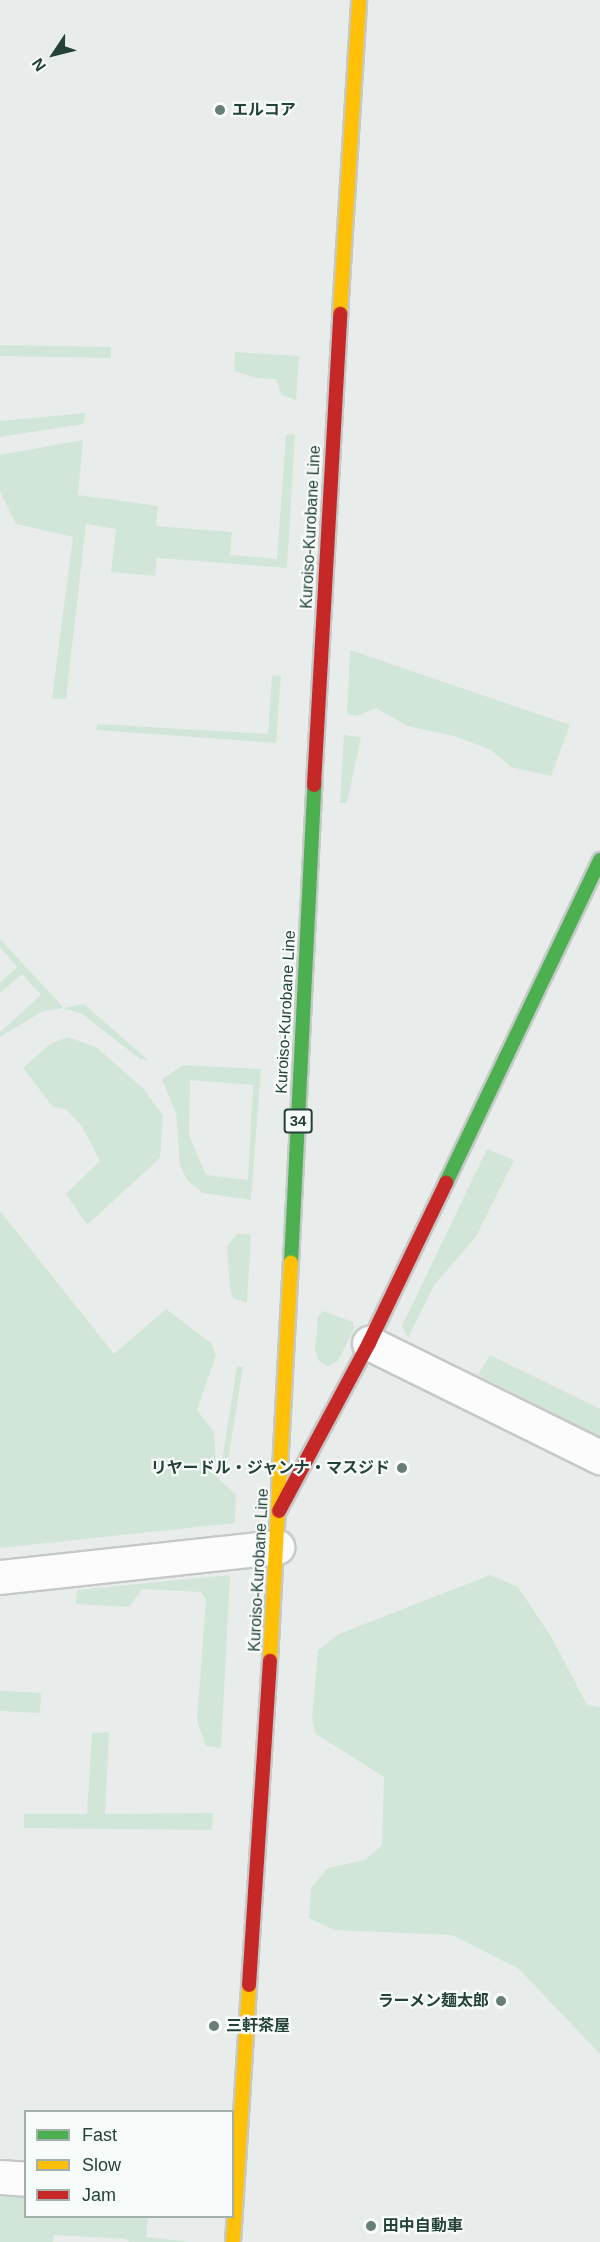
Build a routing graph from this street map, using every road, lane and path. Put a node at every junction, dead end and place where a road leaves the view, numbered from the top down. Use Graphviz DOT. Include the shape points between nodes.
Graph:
graph roads {
  1 [pos="359,0"];
  2 [pos="600,860"];
  3 [pos="369,1343"];
  4 [pos="600,1457"];
  5 [pos="279,1511"];
  6 [pos="277,1547"];
  7 [pos="0,1577"];
  8 [pos="0,2177"];
  9 [pos="24,2179"];
  10 [pos="234,2192"];
  11 [pos="233,2218"];
  12 [pos="233,2242"];
  1 -- 5 [label="main road, Kuroiso-Kurobane Line / 34" via="322,613"];
  2 -- 3 [label="main road"];
  3 -- 4 [label="street"];
  3 -- 5 [label="main road"];
  5 -- 6 [label="main road, Kuroiso-Kurobane Line / 34"];
  6 -- 7 [label="street"];
  6 -- 10 [label="main road, Kuroiso-Kurobane Line / 34"];
  8 -- 9 [label="street"];
  11 -- 12 [label="main road, Kuroiso-Kurobane Line / 34"];
}
